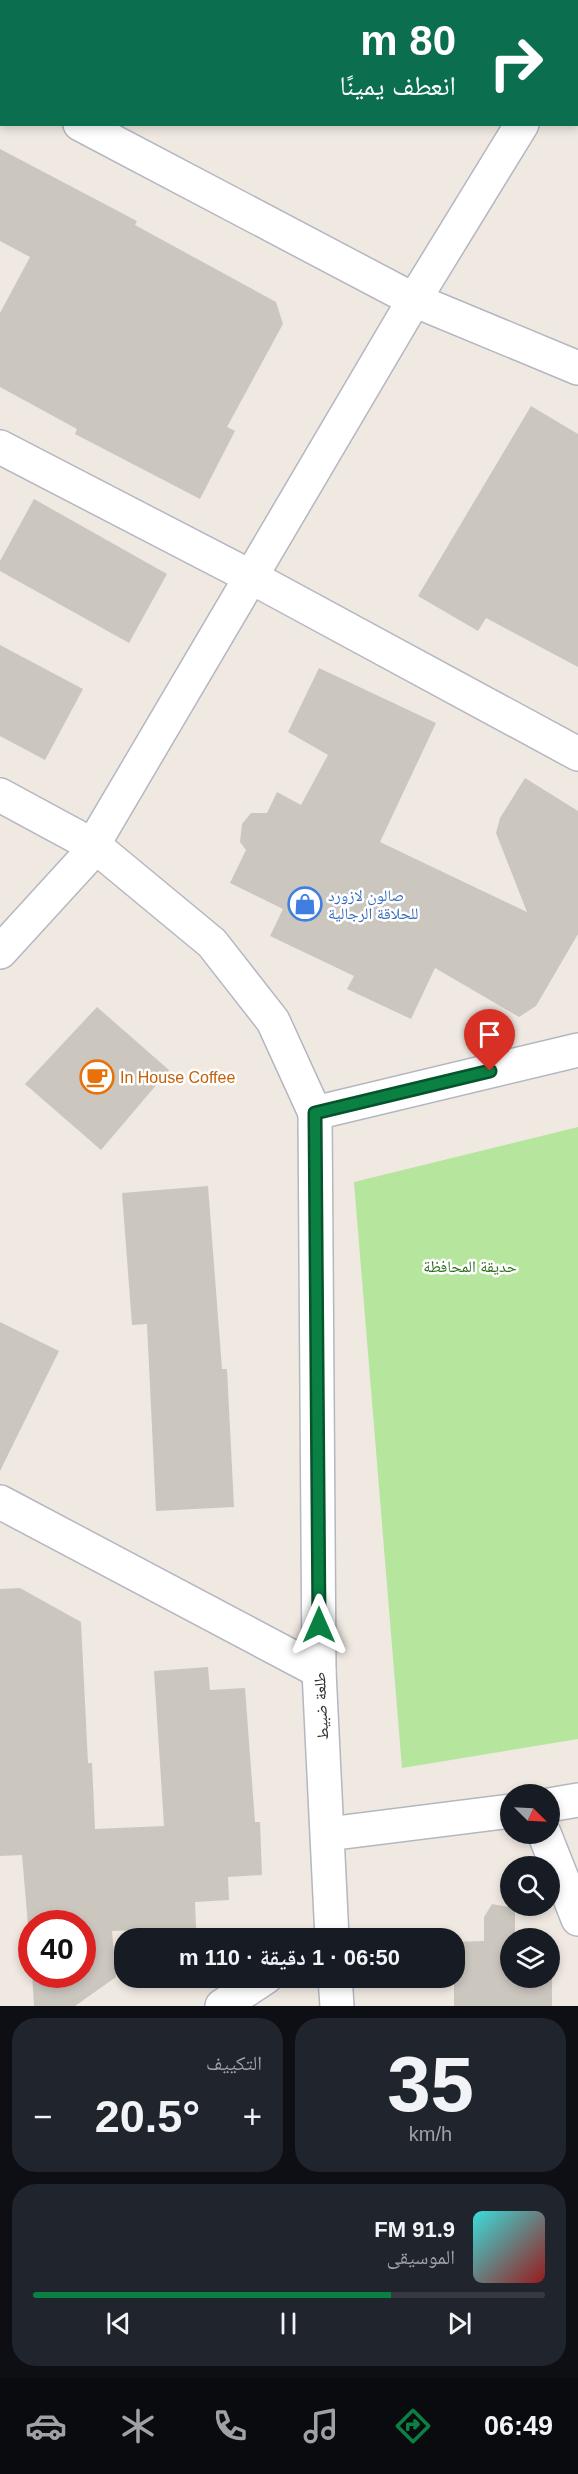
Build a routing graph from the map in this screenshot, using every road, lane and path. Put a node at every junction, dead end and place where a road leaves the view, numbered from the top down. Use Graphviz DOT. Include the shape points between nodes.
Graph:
graph roads {
  1 [pos="521,126"];
  2 [pos="90,127"];
  3 [pos="414,300"];
  4 [pos="578,368"];
  5 [pos="0,447"];
  6 [pos="251,577"];
  7 [pos="578,754"];
  8 [pos="0,795"];
  9 [pos="96,848"];
  10 [pos="0,952"];
  11 [pos="578,1050"];
  12 [pos="315,1113"];
  13 [pos="0,1502"];
  14 [pos="319,1671"];
  15 [pos="578,1800"];
  16 [pos="560,1803"];
  17 [pos="500,1812"];
  18 [pos="328,1834"];
  19 [pos="548,1844"];
  20 [pos="578,1919"];
  21 [pos="330,1928"];
  22 [pos="249,1988"];
  23 [pos="336,1988"];
  24 [pos="222,2006"];
  25 [pos="337,2006"];
  1 -- 3 [label="street"];
  2 -- 3 [label="street"];
  3 -- 4 [label="street"];
  3 -- 6 [label="street"];
  5 -- 6 [label="street"];
  6 -- 7 [label="street"];
  6 -- 9 [label="street" via="100,833"];
  8 -- 9 [label="street"];
  9 -- 10 [label="street"];
  9 -- 12 [label="street" via="212,943 273,1021"];
  11 -- 12 [label="street"];
  12 -- 14 [label="street, طلعة ضبيط"];
  13 -- 14 [label="street"];
  14 -- 18 [label="street, طلعة ضبيط"];
  15 -- 16 [label="street"];
  17 -- 18 [label="street"];
  18 -- 21 [label="street, طلعة ضبيط"];
  19 -- 20 [label="street"];
  22 -- 24 [label="street"];
  23 -- 25 [label="street"];
}
